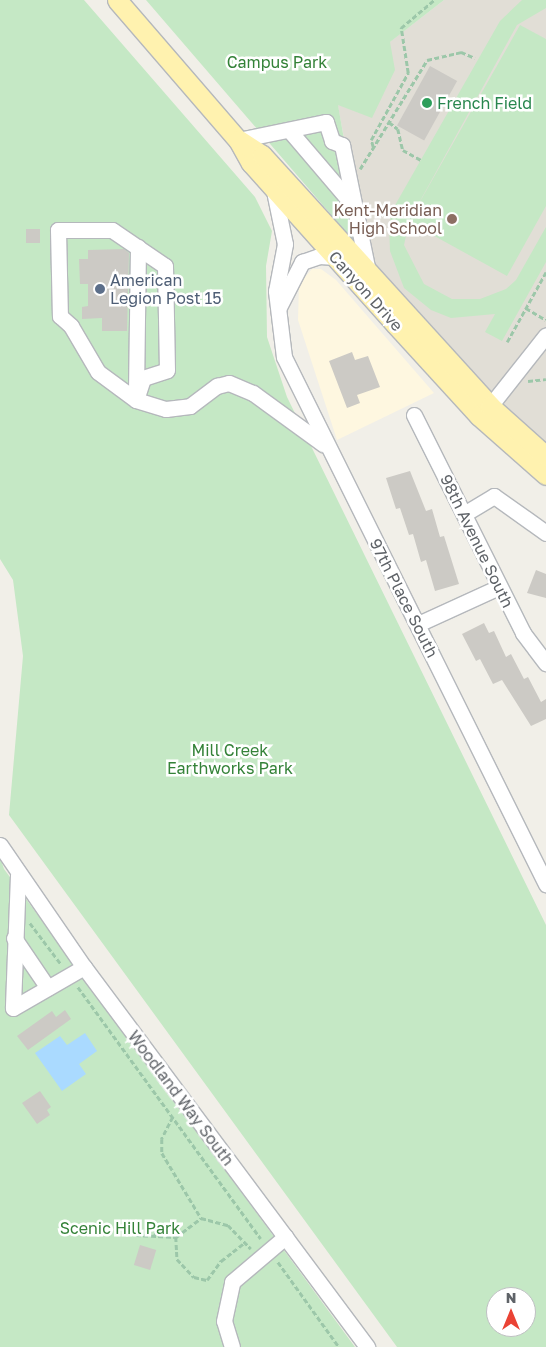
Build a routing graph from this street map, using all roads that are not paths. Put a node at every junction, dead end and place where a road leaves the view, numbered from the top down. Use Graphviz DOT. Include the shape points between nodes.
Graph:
graph roads {
  1 [pos="117,0"];
  2 [pos="290,130"];
  3 [pos="238,140"];
  4 [pos="274,190"];
  5 [pos="355,207"];
  6 [pos="138,247"];
  7 [pos="336,257"];
  8 [pos="368,272"];
  9 [pos="280,307"];
  10 [pos="546,335"];
  11 [pos="136,400"];
  12 [pos="484,411"];
  13 [pos="414,415"];
  14 [pos="326,446"];
  15 [pos="546,456"];
  16 [pos="546,475"];
  17 [pos="464,514"];
  18 [pos="546,533"];
  19 [pos="499,588"];
  20 [pos="418,624"];
  21 [pos="546,663"];
  22 [pos="0,846"];
  23 [pos="18,875"];
  24 [pos="546,884"];
  25 [pos="14,938"];
  26 [pos="84,967"];
  27 [pos="48,988"];
  28 [pos="285,1237"];
  29 [pos="232,1347"];
  30 [pos="367,1347"];
  1 -- 3 [label="main road, Canyon Drive"];
  2 -- 3 [label="street"];
  2 -- 5 [label="street"];
  2 -- 5 [label="street" via="326,122 332,141 342,146"];
  3 -- 4 [label="main road, Canyon Drive"];
  3 -- 8 [label="main road, Canyon Drive" via="262,155"];
  4 -- 7 [label="main road, Canyon Drive"];
  4 -- 9 [label="street, 97th Place South" via="285,244 276,290"];
  5 -- 8 [label="street"];
  6 -- 11 [label="street"];
  6 -- 11 [label="street" via="165,266 167,370 144,378"];
  6 -- 11 [label="street" via="112,230 58,230 60,316 71,326 98,372"];
  7 -- 9 [label="street" via="319,256 302,262"];
  7 -- 12 [label="main road, Canyon Drive"];
  8 -- 12 [label="main road, Canyon Drive"];
  9 -- 14 [label="street, 97th Place South" via="284,357"];
  10 -- 12 [label="street"];
  11 -- 14 [label="street" via="177,410 229,383 253,393"];
  12 -- 15 [label="main road"];
  12 -- 16 [label="main road"];
  13 -- 17 [label="street, 98th Avenue South"];
  14 -- 20 [label="street, 97th Place South"];
  17 -- 18 [label="street" via="494,496"];
  17 -- 19 [label="street, 98th Avenue South"];
  19 -- 20 [label="street"];
  19 -- 21 [label="street, 98th Avenue South" via="523,633"];
  20 -- 24 [label="street, 97th Place South"];
  22 -- 23 [label="street, Woodland Way South"];
  23 -- 25 [label="street"];
  23 -- 26 [label="street, Woodland Way South"];
  25 -- 27 [label="street"];
  25 -- 27 [label="street" via="13,1008"];
  26 -- 27 [label="street"];
  26 -- 28 [label="street, Woodland Way South"];
  28 -- 29 [label="street" via="232,1282 227,1296 225,1336"];
  28 -- 30 [label="street, Woodland Way South"];
}
